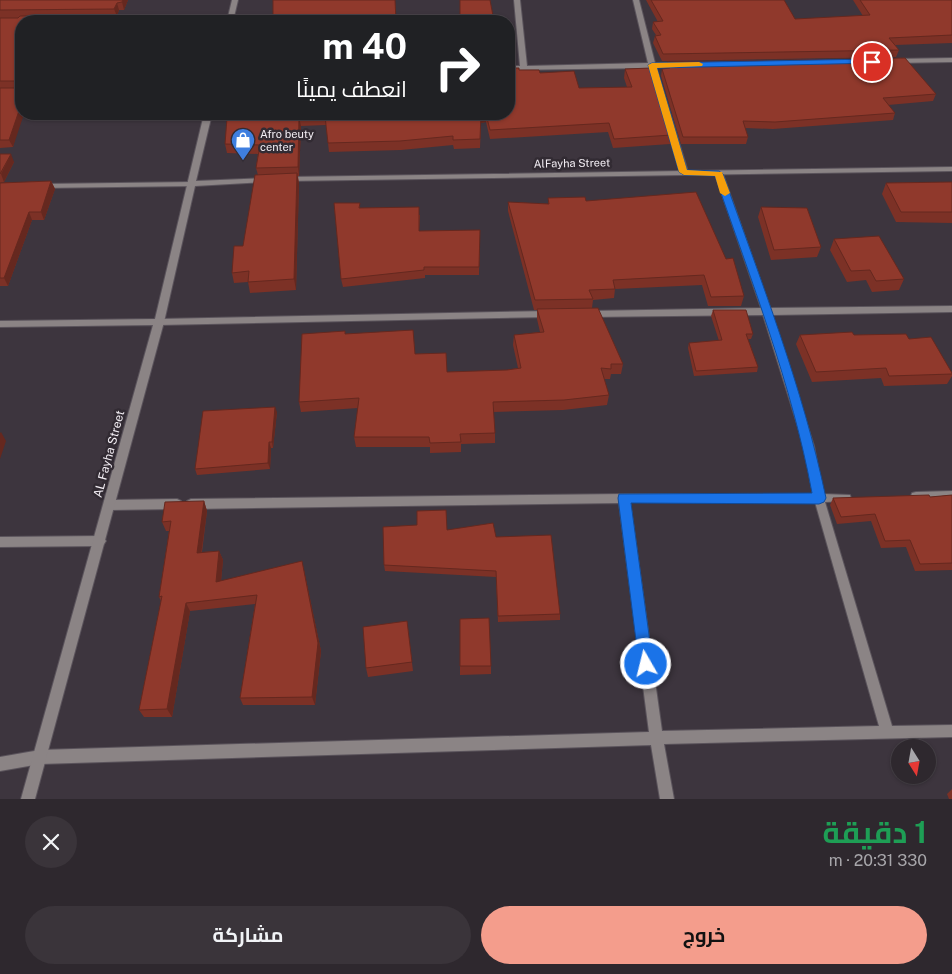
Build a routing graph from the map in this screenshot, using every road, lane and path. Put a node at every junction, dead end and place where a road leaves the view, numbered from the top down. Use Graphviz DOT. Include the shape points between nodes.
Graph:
graph roads {
  1 [pos="235,0"];
  2 [pos="517,0"];
  3 [pos="636,0"];
  4 [pos="231,15"];
  5 [pos="952,60"];
  6 [pos="882,61"];
  7 [pos="692,64"];
  8 [pos="652,65"];
  9 [pos="515,68"];
  10 [pos="524,68"];
  11 [pos="207,120"];
  12 [pos="952,169"];
  13 [pos="684,172"];
  14 [pos="719,174"];
  15 [pos="192,184"];
  16 [pos="29,186"];
  17 [pos="952,309"];
  18 [pos="766,310"];
  19 [pos="557,314"];
  20 [pos="577,314"];
  21 [pos="159,322"];
  22 [pos="0,324"];
  23 [pos="952,495"];
  24 [pos="905,496"];
  25 [pos="624,498"];
  26 [pos="819,498"];
  27 [pos="857,498"];
  28 [pos="110,505"];
  29 [pos="100,541"];
  30 [pos="0,542"];
  31 [pos="952,731"];
  32 [pos="887,732"];
  33 [pos="656,738"];
  34 [pos="40,757"];
  35 [pos="0,764"];
  36 [pos="28,799"];
  37 [pos="667,799"];
  1 -- 4 [label="street"];
  2 -- 10 [label="street"];
  3 -- 8 [label="street"];
  5 -- 6 [label="street"];
  7 -- 8 [label="street"];
  8 -- 10 [label="street"];
  8 -- 13 [label="street"];
  9 -- 10 [label="street"];
  11 -- 15 [label="street, AL Fayha Street"];
  12 -- 14 [label="street, AlFayha Street"];
  13 -- 14 [label="street, AlFayha Street"];
  13 -- 15 [label="street, AlFayha Street"];
  14 -- 18 [label="street"];
  15 -- 16 [label="street, AlFayha Street"];
  15 -- 21 [label="street, AL Fayha Street"];
  17 -- 18 [label="street"];
  18 -- 20 [label="street"];
  18 -- 26 [label="street" via="809,446"];
  19 -- 21 [label="street"];
  21 -- 22 [label="street"];
  21 -- 28 [label="street, AL Fayha Street"];
  23 -- 24 [label="street"];
  25 -- 26 [label="street"];
  25 -- 28 [label="street"];
  25 -- 33 [label="street"];
  26 -- 27 [label="street"];
  26 -- 32 [label="street"];
  28 -- 29 [label="street, AL Fayha Street"];
  29 -- 30 [label="street"];
  29 -- 34 [label="street, AL Fayha Street"];
  31 -- 32 [label="street"];
  32 -- 33 [label="street"];
  33 -- 34 [label="street"];
  33 -- 37 [label="street"];
  34 -- 35 [label="street"];
  34 -- 36 [label="street, AL Fayha Street"];
}
